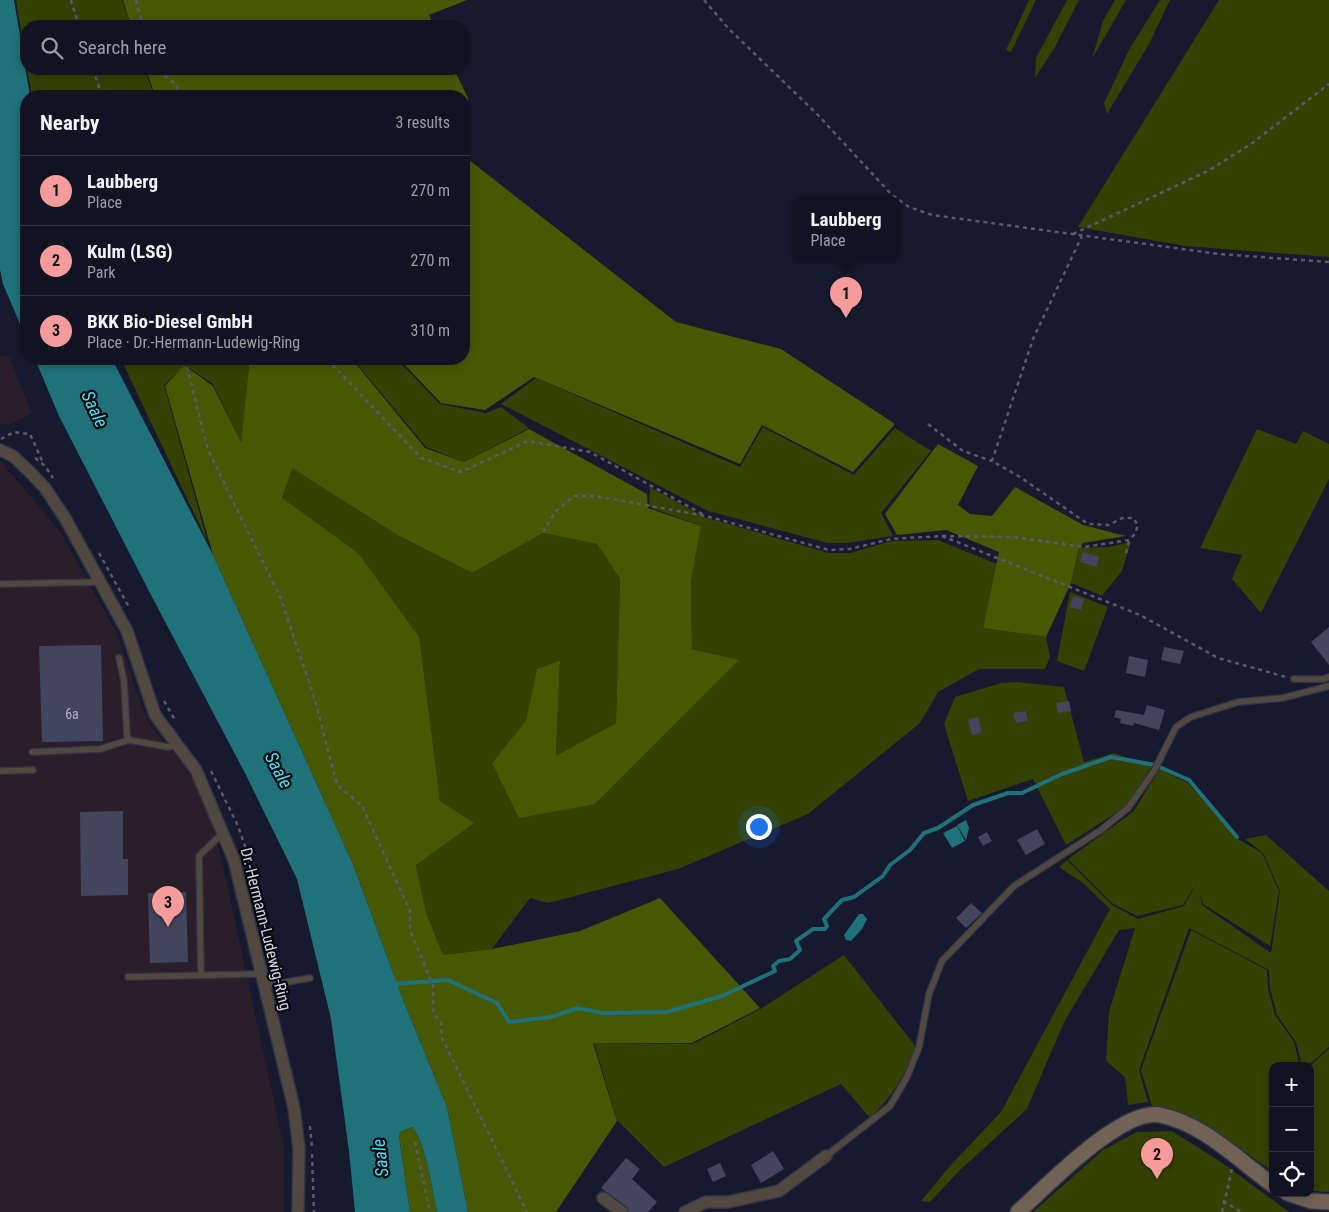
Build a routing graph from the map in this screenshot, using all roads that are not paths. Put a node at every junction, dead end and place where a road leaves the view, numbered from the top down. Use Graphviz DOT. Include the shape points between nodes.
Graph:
graph roads {
  1 [pos="0,444"];
  2 [pos="101,582"];
  3 [pos="0,584"];
  4 [pos="119,658"];
  5 [pos="1329,677"];
  6 [pos="1294,679"];
  7 [pos="1329,686"];
  8 [pos="129,740"];
  9 [pos="177,744"];
  10 [pos="32,752"];
  11 [pos="0,770"];
  12 [pos="33,770"];
  13 [pos="223,833"];
  14 [pos="261,974"];
  15 [pos="201,975"];
  16 [pos="128,976"];
  17 [pos="310,978"];
  18 [pos="264,986"];
  19 [pos="826,1156"];
  20 [pos="1269,1182"];
  21 [pos="1299,1197"];
  22 [pos="603,1198"];
  23 [pos="1329,1202"];
  24 [pos="298,1212"];
  25 [pos="622,1212"];
  26 [pos="685,1212"];
  27 [pos="1018,1212"];
  1 -- 2 [label="street, Dr.-Hermann-Ludewig-Ring" via="45,488"];
  2 -- 3 [label="lane"];
  2 -- 9 [label="street, Dr.-Hermann-Ludewig-Ring" via="127,631 154,715"];
  4 -- 8 [label="lane"];
  5 -- 6 [label="lane"];
  7 -- 19 [label="lane" via="1283,698 1238,702 1191,717 1176,727 1154,771 1128,808 1101,830 1014,886 942,961 929,994 919,1047 890,1106"];
  8 -- 9 [label="lane" via="168,747"];
  8 -- 10 [label="lane" via="100,749"];
  9 -- 13 [label="street, Dr.-Hermann-Ludewig-Ring" via="196,770"];
  11 -- 12 [label="lane"];
  13 -- 14 [label="street, Dr.-Hermann-Ludewig-Ring" via="234,860"];
  13 -- 15 [label="lane" via="199,856"];
  14 -- 15 [label="lane"];
  14 -- 18 [label="street, Dr.-Hermann-Ludewig-Ring"];
  15 -- 16 [label="lane"];
  17 -- 18 [label="lane"];
  18 -- 24 [label="street, Dr.-Hermann-Ludewig-Ring" via="294,1108 299,1149"];
  19 -- 26 [label="street" via="779,1191 728,1202 706,1202"];
  20 -- 27 [label="street" via="1216,1140 1186,1124 1158,1115 1128,1121 1096,1142"];
  21 -- 23 [label="street"];
  22 -- 25 [label="street"];
}
